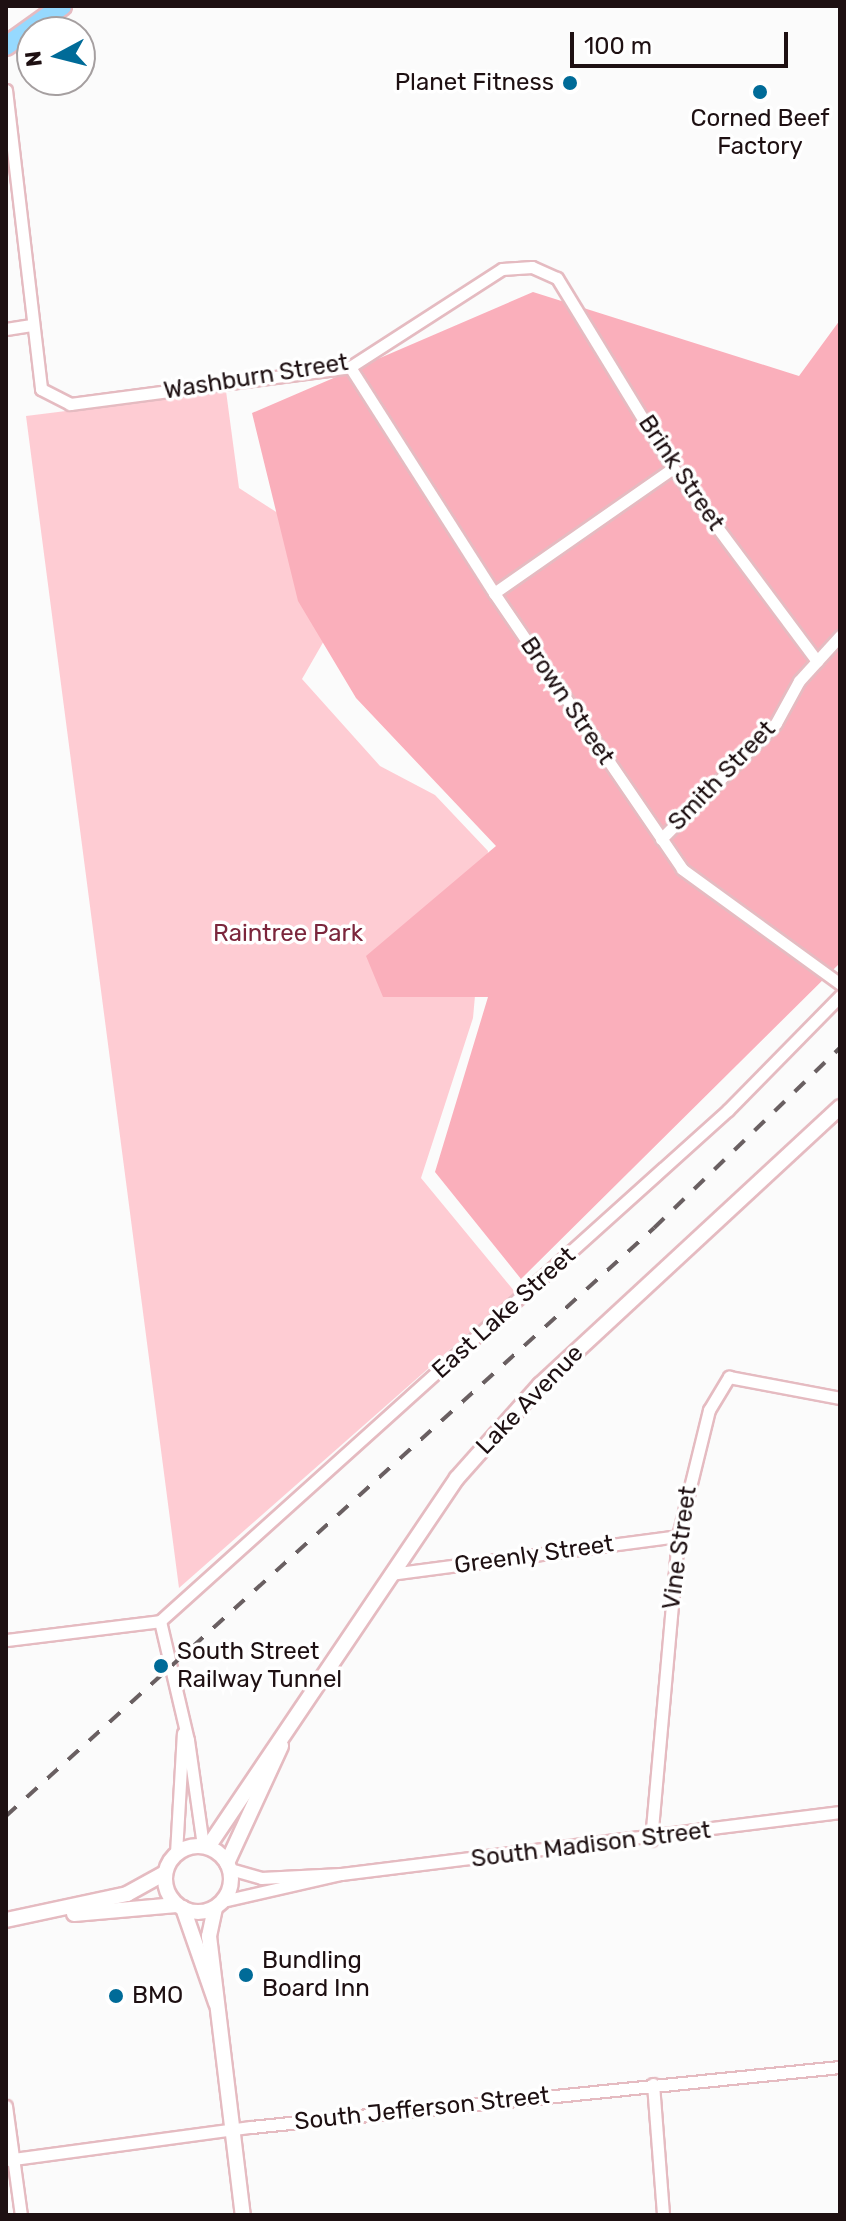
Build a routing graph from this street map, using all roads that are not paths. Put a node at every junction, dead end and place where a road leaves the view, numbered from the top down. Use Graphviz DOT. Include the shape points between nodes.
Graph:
graph roads {
  1 [pos="62,6"];
  2 [pos="6,46"];
  3 [pos="6,90"];
  4 [pos="557,278"];
  5 [pos="30,325"];
  6 [pos="6,329"];
  7 [pos="350,367"];
  8 [pos="673,468"];
  9 [pos="494,593"];
  10 [pos="840,636"];
  11 [pos="817,661"];
  12 [pos="661,839"];
  13 [pos="840,984"];
  14 [pos="840,996"];
  15 [pos="840,1107"];
  16 [pos="840,1398"];
  17 [pos="678,1536"];
  18 [pos="390,1574"];
  19 [pos="160,1621"];
  20 [pos="6,1640"];
  21 [pos="183,1733"];
  22 [pos="281,1746"];
  23 [pos="840,1812"];
  24 [pos="651,1840"];
  25 [pos="206,1846"];
  26 [pos="176,1853"];
  27 [pos="229,1866"];
  28 [pos="165,1873"];
  29 [pos="341,1874"];
  30 [pos="219,1904"];
  31 [pos="180,1907"];
  32 [pos="54,1913"];
  33 [pos="6,1920"];
  34 [pos="216,2003"];
  35 [pos="840,2067"];
  36 [pos="653,2084"];
  37 [pos="6,2106"];
  38 [pos="233,2129"];
  39 [pos="10,2159"];
  40 [pos="21,2215"];
  41 [pos="243,2215"];
  42 [pos="663,2215"];
  1 -- 2 [label="main road"];
  3 -- 5 [label="street"];
  4 -- 7 [label="street, Washburn Street" via="532,267 502,269"];
  4 -- 8 [label="street, Brink Street"];
  5 -- 6 [label="street"];
  5 -- 7 [label="street, Washburn Street" via="41,389 70,404"];
  7 -- 9 [label="street, Brown Street"];
  8 -- 9 [label="street"];
  8 -- 11 [label="street, Brink Street"];
  9 -- 12 [label="street, Brown Street"];
  10 -- 11 [label="street, Smith Street"];
  11 -- 12 [label="street, Smith Street" via="776,723"];
  12 -- 13 [label="street, Brown Street" via="682,869"];
  14 -- 19 [label="street, East Lake Street" via="728,1110"];
  15 -- 18 [label="street, Lake Avenue" via="515,1412 457,1478"];
  16 -- 17 [label="street, Vine Street" via="729,1377 709,1410"];
  17 -- 18 [label="street, Greenly Street"];
  17 -- 24 [label="street, Vine Street"];
  18 -- 22 [label="street, Lake Avenue"];
  19 -- 20 [label="street"];
  19 -- 21 [label="street"];
  21 -- 25 [label="street"];
  21 -- 26 [label="street"];
  22 -- 25 [label="street, Lake Avenue"];
  22 -- 27 [label="street, Lake Avenue"];
  23 -- 24 [label="street, South Madison Street"];
  24 -- 29 [label="street, South Madison Street"];
  25 -- 26 [label="street"];
  25 -- 27 [label="street"];
  26 -- 28 [label="street"];
  27 -- 29 [label="street, South Madison Street" via="261,1878"];
  27 -- 30 [label="street"];
  28 -- 31 [label="street"];
  28 -- 32 [label="street" via="127,1894"];
  29 -- 30 [label="street, South Madison Street"];
  30 -- 31 [label="street"];
  30 -- 34 [label="street" via="209,1936 220,1993"];
  31 -- 32 [label="street"];
  31 -- 34 [label="street"];
  32 -- 33 [label="street"];
  34 -- 38 [label="street"];
  35 -- 36 [label="street, South Jefferson Street"];
  36 -- 38 [label="street, South Jefferson Street"];
  36 -- 42 [label="street"];
  37 -- 39 [label="street"];
  38 -- 39 [label="street, South Jefferson Street"];
  38 -- 41 [label="street"];
  39 -- 40 [label="street"];
}
